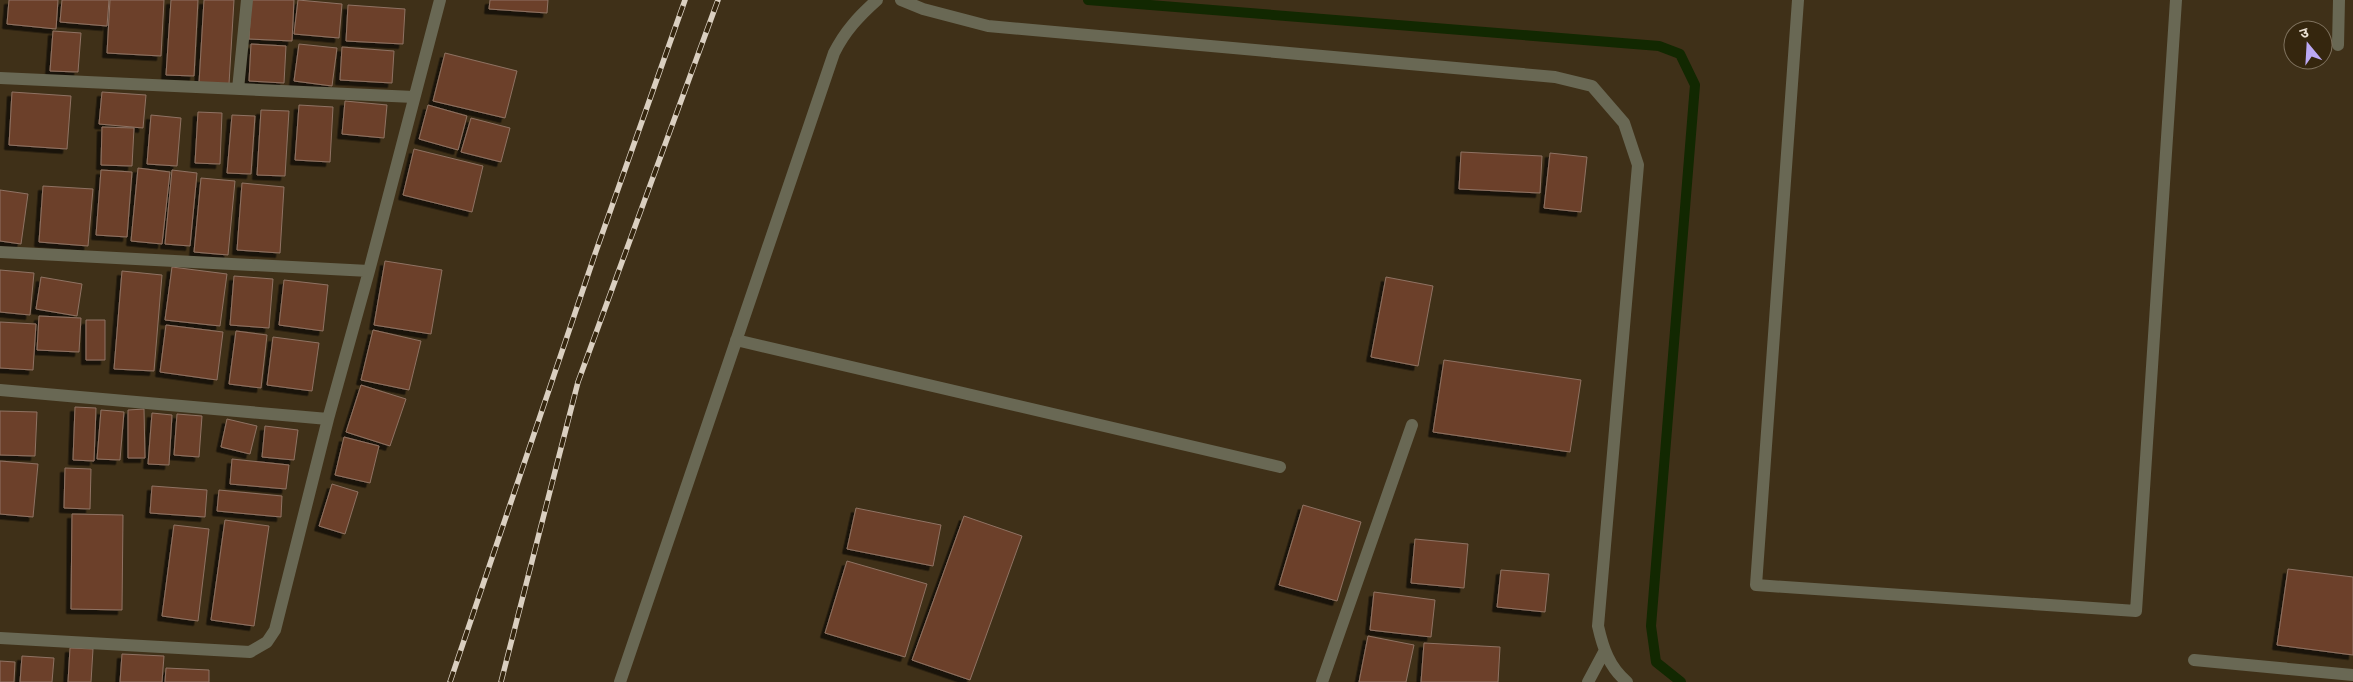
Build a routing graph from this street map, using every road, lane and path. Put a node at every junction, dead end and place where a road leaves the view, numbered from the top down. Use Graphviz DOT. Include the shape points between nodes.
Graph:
graph roads {
  1 [pos="247,0"];
  2 [pos="440,0"];
  3 [pos="877,0"];
  4 [pos="901,0"];
  5 [pos="1798,0"];
  6 [pos="2176,0"];
  7 [pos="2339,0"];
  8 [pos="2338,45"];
  9 [pos="0,78"];
  10 [pos="238,89"];
  11 [pos="414,96"];
  12 [pos="0,252"];
  13 [pos="370,271"];
  14 [pos="736,340"];
  15 [pos="0,390"];
  16 [pos="328,419"];
  17 [pos="1412,425"];
  18 [pos="1280,467"];
  19 [pos="0,638"];
  20 [pos="1604,652"];
  21 [pos="2194,660"];
  22 [pos="2353,675"];
  23 [pos="620,682"];
  24 [pos="1322,682"];
  25 [pos="1588,682"];
  26 [pos="1627,682"];
  1 -- 10 [label="street"];
  2 -- 11 [label="street"];
  3 -- 14 [label="street" via="855,20 834,53"];
  4 -- 20 [label="street" via="988,26 1555,77 1592,86 1624,123 1638,166 1598,626"];
  5 -- 6 [label="street" via="1756,585 2136,611"];
  7 -- 8 [label="street"];
  9 -- 10 [label="street"];
  10 -- 11 [label="street"];
  11 -- 13 [label="street"];
  12 -- 13 [label="street"];
  13 -- 16 [label="street"];
  14 -- 18 [label="street"];
  14 -- 23 [label="street"];
  15 -- 16 [label="street"];
  16 -- 19 [label="street" via="276,630 267,642 250,652"];
  17 -- 24 [label="street"];
  20 -- 25 [label="street"];
  20 -- 26 [label="street"];
  21 -- 22 [label="street"];
}
